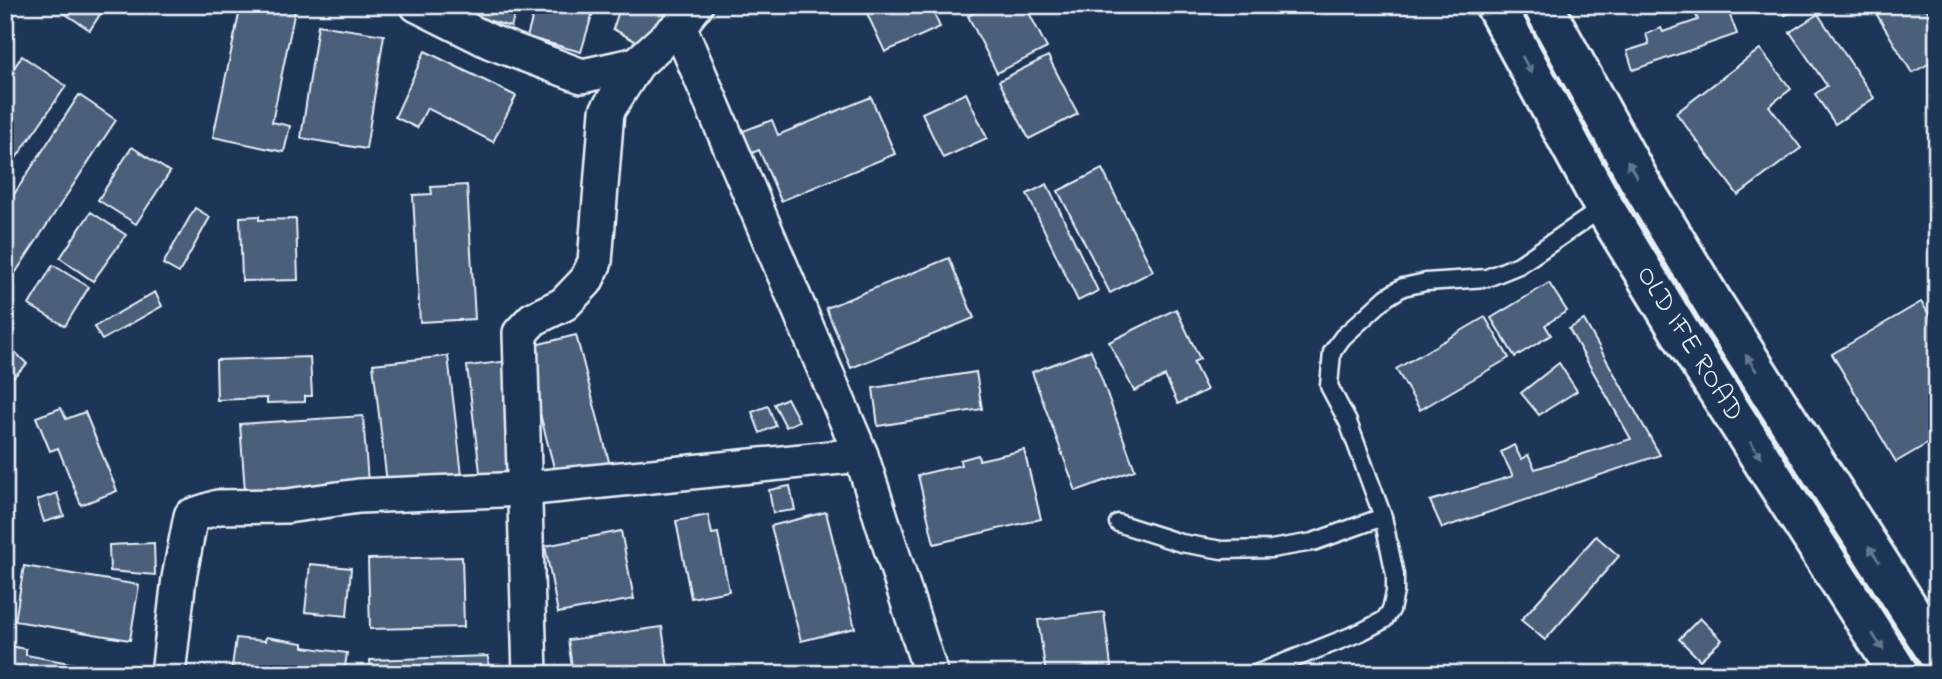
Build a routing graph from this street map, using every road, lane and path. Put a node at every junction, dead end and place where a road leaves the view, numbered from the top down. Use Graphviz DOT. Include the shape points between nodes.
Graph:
graph roads {
  1 [pos="417,5"];
  2 [pos="1495,5"];
  3 [pos="1543,5"];
  4 [pos="688,16"];
  5 [pos="637,64"];
  6 [pos="1604,207"];
  7 [pos="861,455"];
  8 [pos="523,489"];
  9 [pos="1382,517"];
  10 [pos="1118,523"];
  11 [pos="1937,653"];
  12 [pos="1258,673"];
  13 [pos="168,674"];
  14 [pos="530,674"];
  15 [pos="931,674"];
  16 [pos="1899,674"];
  1 -- 5 [label="street" via="491,41 582,75"];
  2 -- 6 [label="main road, OLD IFE ROAD, one-way"];
  11 -- 3 [label="main road, OLD IFE ROAD, one-way" via="1708,295"];
  4 -- 5 [label="street"];
  4 -- 7 [label="street"];
  5 -- 8 [label="street" via="607,111 595,262 586,281 564,303 533,318 520,333"];
  6 -- 9 [label="lane" via="1519,265 1487,278 1403,287 1343,337 1332,352 1329,386 1348,422"];
  6 -- 16 [label="main road, OLD IFE ROAD, one-way"];
  7 -- 8 [label="street"];
  7 -- 15 [label="street"];
  8 -- 13 [label="street" via="218,507 191,516"];
  8 -- 14 [label="street"];
  9 -- 10 [label="lane" via="1313,542 1270,549 1222,550 1181,543"];
  9 -- 12 [label="lane" via="1395,575 1391,610 1384,620"];
}
